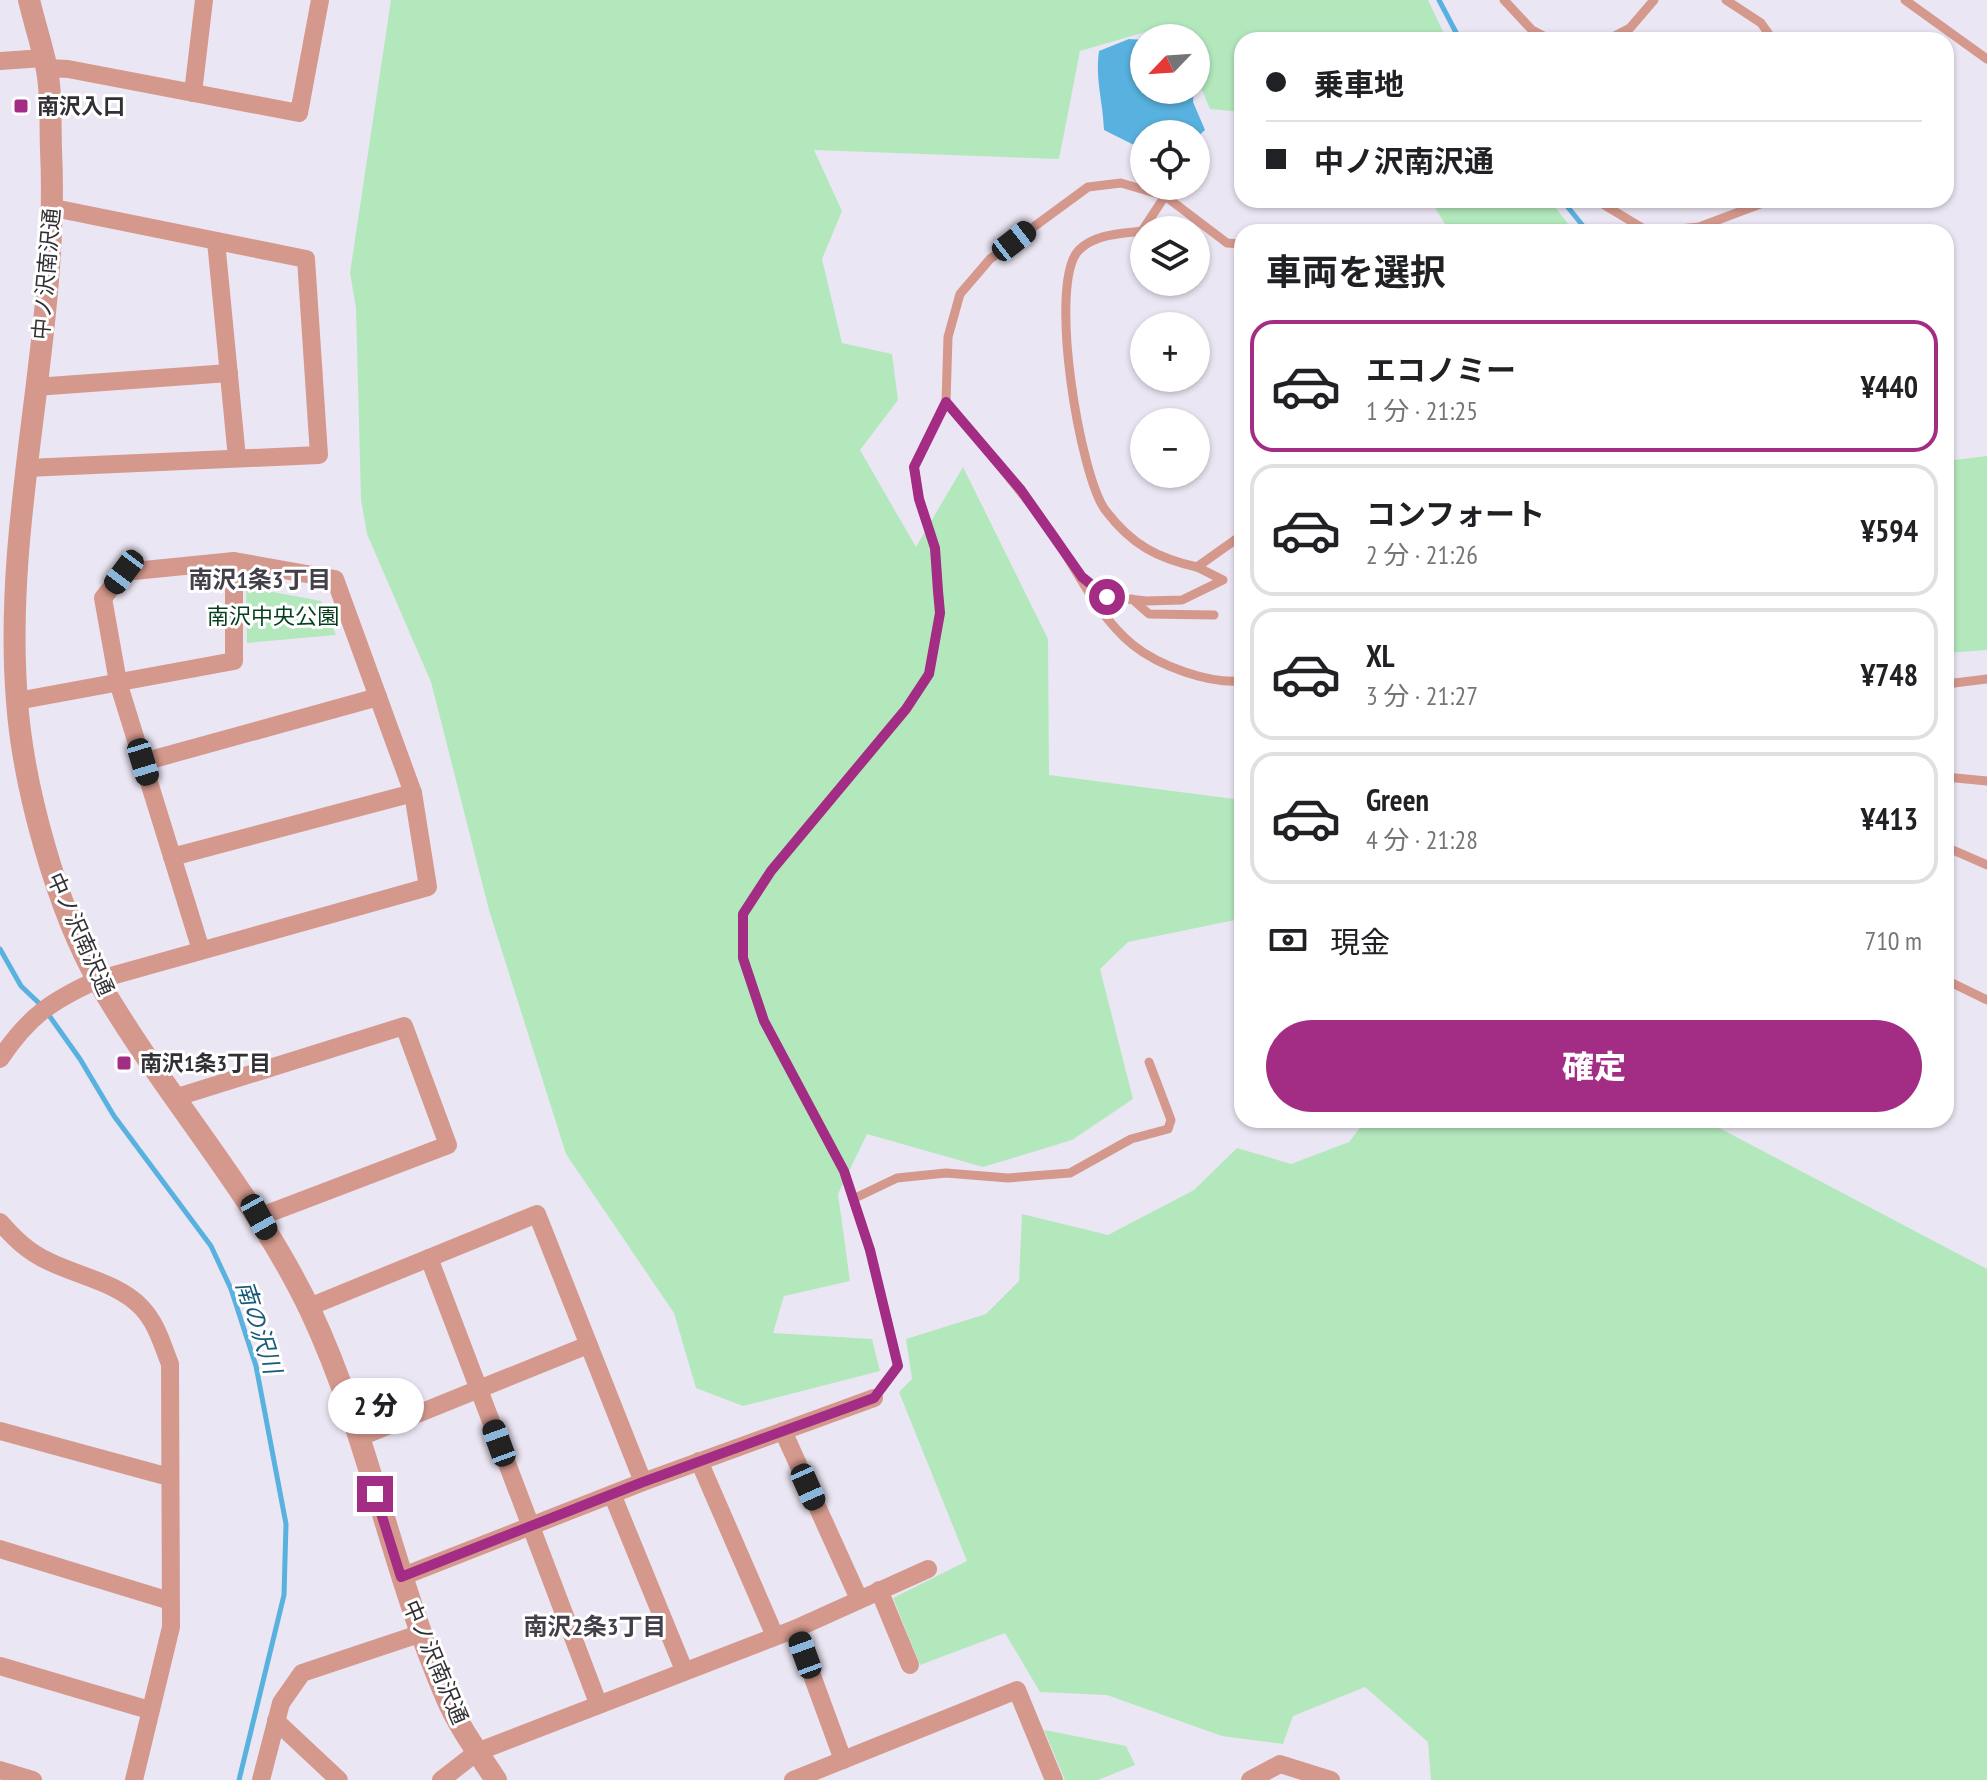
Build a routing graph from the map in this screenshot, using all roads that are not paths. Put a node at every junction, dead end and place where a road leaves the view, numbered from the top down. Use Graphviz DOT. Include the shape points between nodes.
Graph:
graph roads {
  1 [pos="29,0"];
  2 [pos="204,0"];
  3 [pos="320,0"];
  4 [pos="1504,0"];
  5 [pos="1654,0"];
  6 [pos="1726,0"];
  7 [pos="1905,0"];
  8 [pos="1530,32"];
  9 [pos="1622,32"];
  10 [pos="1767,32"];
  11 [pos="1951,32"];
  12 [pos="1954,34"];
  13 [pos="1987,59"];
  14 [pos="2,61"];
  15 [pos="46,63"];
  16 [pos="193,93"];
  17 [pos="1130,186"];
  18 [pos="1162,200"];
  19 [pos="1170,200"];
  20 [pos="54,208"];
  21 [pos="1609,208"];
  22 [pos="1750,208"];
  23 [pos="1636,224"];
  24 [pos="1707,224"];
  25 [pos="216,241"];
  26 [pos="1234,243"];
  27 [pos="229,373"];
  28 [pos="35,387"];
  29 [pos="946,402"];
  30 [pos="237,458"];
  31 [pos="27,468"];
  32 [pos="1234,541"];
  33 [pos="234,561"];
  34 [pos="1197,567"];
  35 [pos="1082,577"];
  36 [pos="1132,599"];
  37 [pos="1214,615"];
  38 [pos="1987,679"];
  39 [pos="118,682"];
  40 [pos="1234,682"];
  41 [pos="1954,683"];
  42 [pos="378,697"];
  43 [pos="17,701"];
  44 [pos="143,762"];
  45 [pos="1954,778"];
  46 [pos="1987,781"];
  47 [pos="413,793"];
  48 [pos="1954,851"];
  49 [pos="172,857"];
  50 [pos="1987,865"];
  51 [pos="201,950"];
  52 [pos="97,980"];
  53 [pos="1954,984"];
  54 [pos="1987,1000"];
  55 [pos="0,1059"];
  56 [pos="1149,1062"];
  57 [pos="174,1098"];
  58 [pos="853,1199"];
  59 [pos="259,1217"];
  60 [pos="0,1222"];
  61 [pos="429,1258"];
  62 [pos="309,1307"];
  63 [pos="588,1345"];
  64 [pos="478,1388"];
  65 [pos="874,1398"];
  66 [pos="0,1431"];
  67 [pos="783,1431"];
  68 [pos="358,1438"];
  69 [pos="699,1461"];
  70 [pos="169,1477"];
  71 [pos="643,1482"];
  72 [pos="612,1494"];
  73 [pos="529,1527"];
  74 [pos="0,1549"];
  75 [pos="928,1569"];
  76 [pos="401,1577"];
  77 [pos="879,1590"];
  78 [pos="859,1599"];
  79 [pos="170,1601"];
  80 [pos="795,1629"];
  81 [pos="422,1633"];
  82 [pos="775,1636"];
  83 [pos="910,1665"];
  84 [pos="0,1666"];
  85 [pos="684,1670"];
  86 [pos="598,1703"];
  87 [pos="149,1710"];
  88 [pos="276,1721"];
  89 [pos="477,1752"];
  90 [pos="843,1760"];
  91 [pos="0,1770"];
  92 [pos="33,1780"];
  93 [pos="134,1780"];
  94 [pos="261,1780"];
  95 [pos="339,1780"];
  96 [pos="441,1780"];
  97 [pos="496,1780"];
  98 [pos="793,1780"];
  99 [pos="1054,1780"];
  100 [pos="1250,1780"];
  101 [pos="1331,1780"];
  1 -- 15 [label="street, 中ノ沢南沢通"];
  2 -- 16 [label="street"];
  3 -- 16 [label="street" via="299,113"];
  4 -- 8 [label="lane"];
  5 -- 9 [label="lane"];
  6 -- 10 [label="lane"];
  7 -- 11 [label="lane"];
  12 -- 13 [label="lane"];
  14 -- 15 [label="street"];
  15 -- 16 [label="street"];
  15 -- 20 [label="street, 中ノ沢南沢通"];
  17 -- 29 [label="lane" via="1088,187 990,259 960,294 948,337"];
  18 -- 34 [label="lane" via="1142,231 1100,237 1077,251 1066,281 1065,328 1085,452 1103,508 1161,559"];
  19 -- 26 [label="lane"];
  20 -- 25 [label="street"];
  20 -- 28 [label="street, 中ノ沢南沢通"];
  21 -- 23 [label="lane"];
  22 -- 24 [label="lane"];
  25 -- 27 [label="street"];
  25 -- 30 [label="street" via="306,259 319,455"];
  27 -- 28 [label="street"];
  27 -- 30 [label="street"];
  28 -- 31 [label="street, 中ノ沢南沢通"];
  29 -- 35 [label="lane" via="1021,490"];
  29 -- 58 [label="lane" via="914,467 935,548 939,600 929,674 771,871 743,914 743,958 764,1021 844,1171"];
  30 -- 31 [label="street"];
  31 -- 43 [label="street, 中ノ沢南沢通" via="16,609"];
  32 -- 34 [label="lane"];
  33 -- 39 [label="street" via="234,661"];
  33 -- 39 [label="street" via="124,572 103,598"];
  33 -- 42 [label="street" via="335,579"];
  34 -- 36 [label="lane" via="1223,580 1182,600"];
  35 -- 36 [label="lane" via="1107,597"];
  35 -- 40 [label="lane" via="1107,618 1134,646 1167,664"];
  36 -- 37 [label="lane" via="1149,614"];
  38 -- 41 [label="lane"];
  39 -- 43 [label="street"];
  39 -- 44 [label="street"];
  42 -- 44 [label="street"];
  42 -- 47 [label="street"];
  43 -- 52 [label="street, 中ノ沢南沢通" via="48,858"];
  44 -- 49 [label="street"];
  45 -- 46 [label="lane"];
  47 -- 49 [label="street"];
  47 -- 51 [label="street" via="428,887"];
  48 -- 50 [label="lane"];
  49 -- 51 [label="street"];
  51 -- 52 [label="street"];
  52 -- 55 [label="street" via="64,995 23,1025"];
  52 -- 57 [label="street, 中ノ沢南沢通"];
  53 -- 54 [label="lane"];
  56 -- 58 [label="lane" via="1171,1120 1168,1129 1131,1139 1070,1173 897,1178"];
  57 -- 59 [label="street, 中ノ沢南沢通"];
  57 -- 59 [label="street" via="404,1026 448,1145"];
  58 -- 65 [label="lane" via="898,1366"];
  59 -- 62 [label="street, 中ノ沢南沢通"];
  60 -- 70 [label="street" via="19,1243 47,1261 96,1280 140,1306 156,1326 170,1364"];
  61 -- 62 [label="street"];
  61 -- 63 [label="street" via="537,1214"];
  61 -- 64 [label="street"];
  62 -- 68 [label="street, 中ノ沢南沢通"];
  63 -- 64 [label="street"];
  63 -- 71 [label="street"];
  64 -- 68 [label="street"];
  64 -- 73 [label="street"];
  65 -- 67 [label="street"];
  66 -- 70 [label="street"];
  67 -- 69 [label="street"];
  67 -- 78 [label="street"];
  68 -- 76 [label="street, 中ノ沢南沢通"];
  69 -- 71 [label="street"];
  69 -- 82 [label="street"];
  70 -- 79 [label="street"];
  71 -- 72 [label="street"];
  72 -- 73 [label="street"];
  72 -- 85 [label="street"];
  73 -- 76 [label="street"];
  73 -- 86 [label="street"];
  74 -- 79 [label="street"];
  75 -- 77 [label="street"];
  76 -- 81 [label="street, 中ノ沢南沢通"];
  77 -- 78 [label="street"];
  77 -- 83 [label="street"];
  78 -- 80 [label="street"];
  79 -- 87 [label="street" via="171,1627"];
  80 -- 82 [label="street"];
  80 -- 90 [label="street"];
  81 -- 88 [label="street" via="302,1673 281,1703"];
  81 -- 89 [label="street, 中ノ沢南沢通" via="448,1702"];
  82 -- 85 [label="street"];
  84 -- 87 [label="street"];
  85 -- 86 [label="street"];
  86 -- 89 [label="street"];
  87 -- 93 [label="street"];
  88 -- 94 [label="street"];
  88 -- 95 [label="street"];
  89 -- 96 [label="street"];
  89 -- 97 [label="street, 中ノ沢南沢通"];
  90 -- 98 [label="street"];
  90 -- 99 [label="street" via="1017,1690"];
  91 -- 92 [label="street"];
  100 -- 101 [label="street" via="1280,1764"];
}
